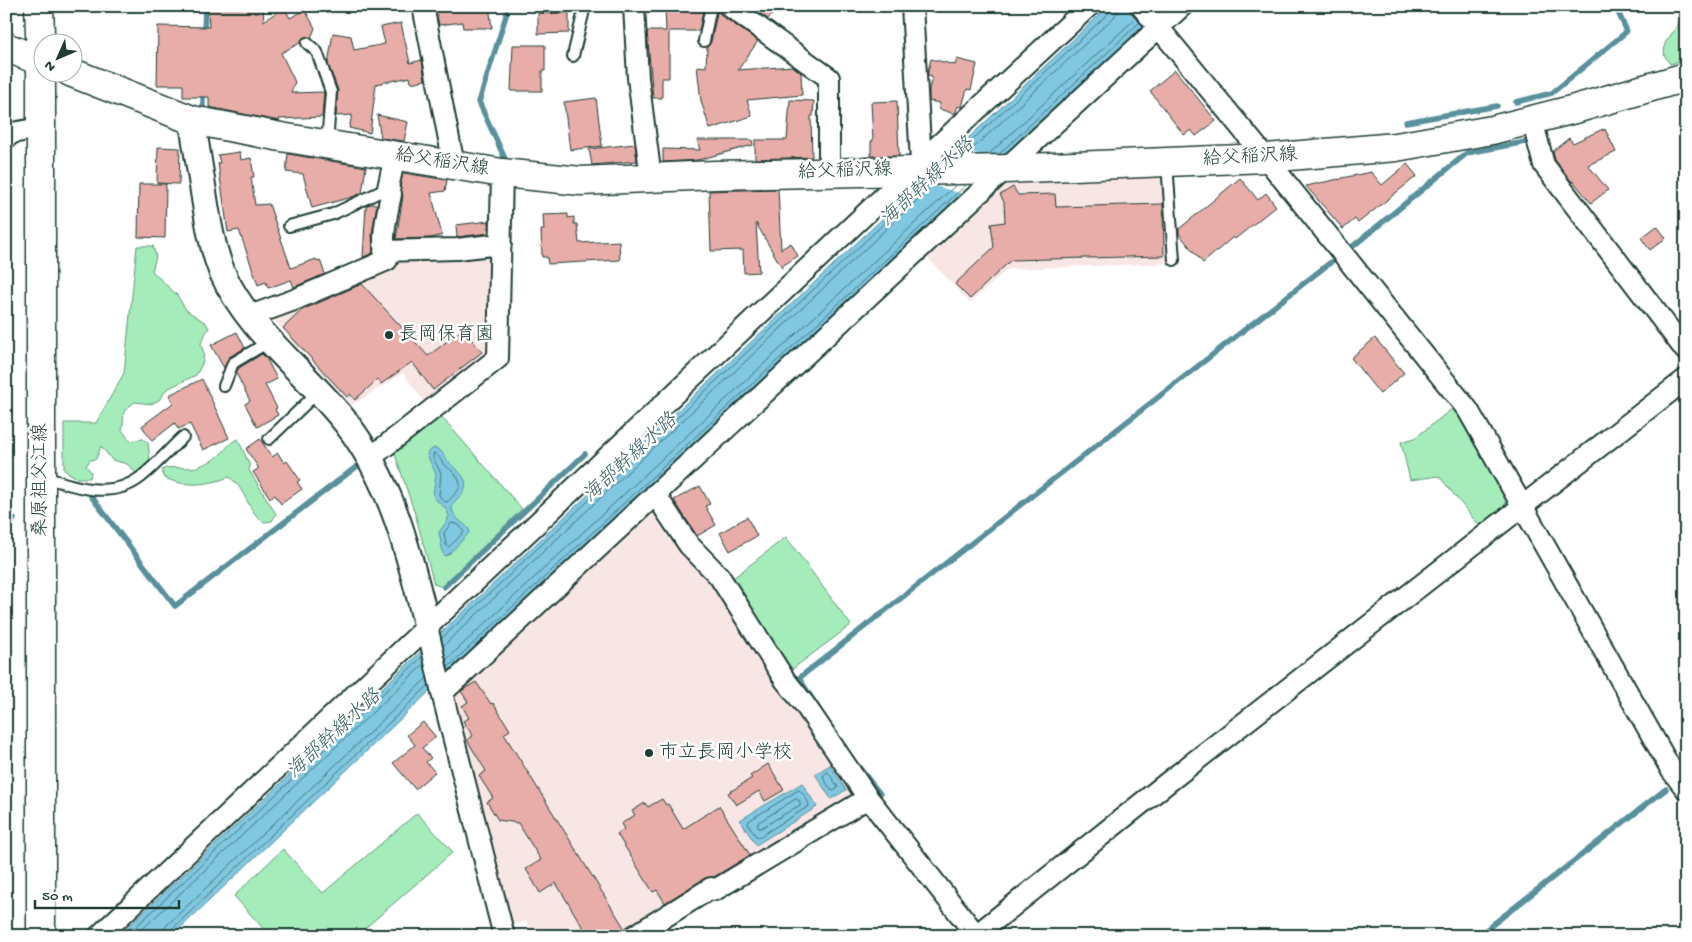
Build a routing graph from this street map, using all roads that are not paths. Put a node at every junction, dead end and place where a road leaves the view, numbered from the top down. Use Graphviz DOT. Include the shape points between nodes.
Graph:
graph roads {
  1 [pos="423,6"];
  2 [pos="570,6"];
  3 [pos="585,6"];
  4 [pos="634,6"];
  5 [pos="711,6"];
  6 [pos="729,6"];
  7 [pos="912,6"];
  8 [pos="1089,6"];
  9 [pos="1182,6"];
  10 [pos="40,7"];
  11 [pos="545,7"];
  12 [pos="1151,18"];
  13 [pos="41,32"];
  14 [pos="704,41"];
  15 [pos="308,43"];
  16 [pos="6,47"];
  17 [pos="573,56"];
  18 [pos="32,58"];
  19 [pos="82,77"];
  20 [pos="1686,77"];
  21 [pos="41,82"];
  22 [pos="192,120"];
  23 [pos="1532,120"];
  24 [pos="40,128"];
  25 [pos="6,138"];
  26 [pos="327,145"];
  27 [pos="395,156"];
  28 [pos="1266,158"];
  29 [pos="1167,162"];
  30 [pos="454,165"];
  31 [pos="921,167"];
  32 [pos="1000,169"];
  33 [pos="828,172"];
  34 [pos="502,173"];
  35 [pos="651,178"];
  36 [pos="388,188"];
  37 [pos="289,226"];
  38 [pos="501,244"];
  39 [pos="384,251"];
  40 [pos="1174,260"];
  41 [pos="250,316"];
  42 [pos="270,340"];
  43 [pos="1686,351"];
  44 [pos="1686,379"];
  45 [pos="224,386"];
  46 [pos="318,392"];
  47 [pos="183,437"];
  48 [pos="269,439"];
  49 [pos="370,458"];
  50 [pos="41,476"];
  51 [pos="654,494"];
  52 [pos="1522,507"];
  53 [pos="428,633"];
  54 [pos="442,690"];
  55 [pos="1686,789"];
  56 [pos="868,798"];
  57 [pos="976,935"];
  58 [pos="41,936"];
  59 [pos="99,936"];
  60 [pos="504,936"];
  61 [pos="634,936"];
  1 -- 30 [label="street"];
  2 -- 11 [label="lane"];
  3 -- 17 [label="lane"];
  4 -- 35 [label="street" via="638,78"];
  5 -- 14 [label="lane"];
  6 -- 33 [label="street" via="829,78"];
  7 -- 31 [label="street"];
  8 -- 31 [label="street"];
  9 -- 12 [label="street"];
  10 -- 13 [label="main road, 桑原祖父江線"];
  12 -- 28 [label="street"];
  12 -- 32 [label="street"];
  15 -- 26 [label="lane" via="317,52 332,92"];
  16 -- 18 [label="main road"];
  19 -- 22 [label="main road, 給父稲沢線"];
  20 -- 23 [label="main road, 給父稲沢線"];
  21 -- 24 [label="main road, 桑原祖父江線"];
  22 -- 26 [label="main road, 給父稲沢線"];
  22 -- 41 [label="street" via="210,237 222,271"];
  23 -- 28 [label="main road, 給父稲沢線" via="1396,147"];
  23 -- 43 [label="street" via="1544,165"];
  24 -- 25 [label="street" via="12,133"];
  24 -- 50 [label="main road, 桑原祖父江線"];
  26 -- 27 [label="main road, 給父稲沢線"];
  27 -- 30 [label="main road, 給父稲沢線"];
  27 -- 36 [label="street"];
  28 -- 29 [label="main road, 給父稲沢線"];
  28 -- 52 [label="street" via="1468,410"];
  29 -- 32 [label="main road, 給父稲沢線"];
  29 -- 40 [label="lane"];
  30 -- 34 [label="main road, 給父稲沢線"];
  31 -- 32 [label="main road, 給父稲沢線"];
  31 -- 33 [label="main road, 給父稲沢線"];
  31 -- 53 [label="street"];
  32 -- 51 [label="street"];
  33 -- 35 [label="main road, 給父稲沢線"];
  34 -- 35 [label="main road, 給父稲沢線" via="581,181"];
  34 -- 38 [label="street"];
  36 -- 37 [label="lane" via="333,214"];
  36 -- 39 [label="street" via="391,194"];
  38 -- 39 [label="street"];
  38 -- 49 [label="street" via="498,358"];
  39 -- 41 [label="street" via="387,260"];
  41 -- 42 [label="street"];
  42 -- 45 [label="lane" via="233,362"];
  42 -- 46 [label="street"];
  44 -- 52 [label="street"];
  46 -- 48 [label="lane"];
  46 -- 49 [label="street" via="346,423"];
  47 -- 50 [label="lane" via="141,477 109,490 92,490"];
  49 -- 53 [label="street" via="391,501 410,559"];
  50 -- 58 [label="main road, 桑原祖父江線"];
  51 -- 54 [label="street"];
  51 -- 56 [label="street" via="689,545 719,576 785,680"];
  52 -- 55 [label="street" via="1672,771"];
  52 -- 57 [label="street"];
  53 -- 54 [label="street"];
  53 -- 59 [label="street"];
  54 -- 60 [label="street"];
  56 -- 57 [label="street"];
  56 -- 61 [label="street"];
}
